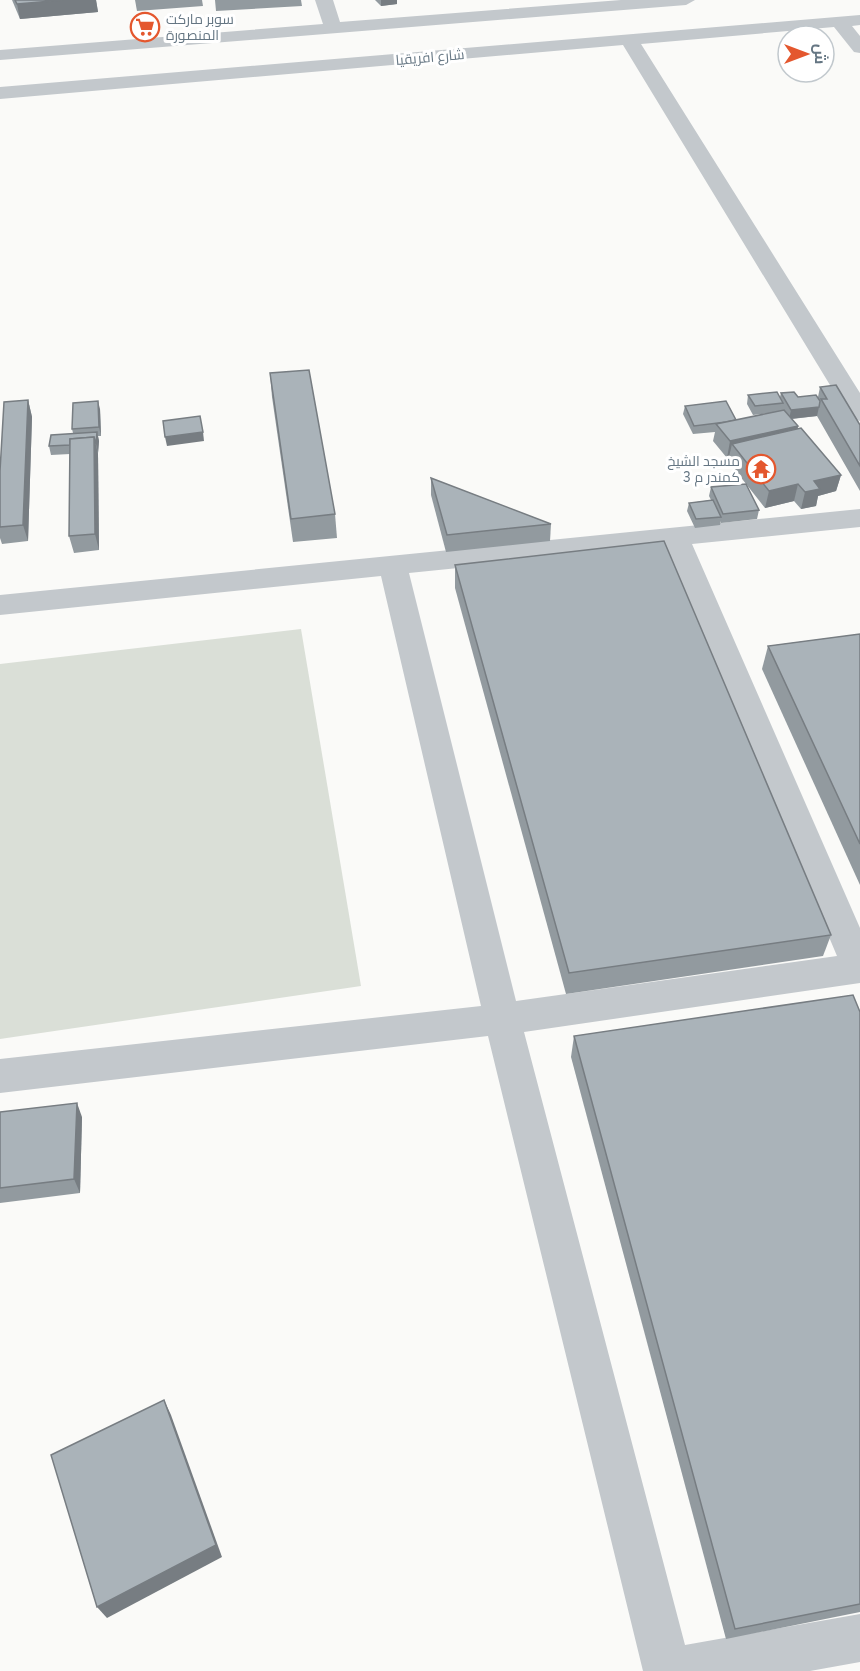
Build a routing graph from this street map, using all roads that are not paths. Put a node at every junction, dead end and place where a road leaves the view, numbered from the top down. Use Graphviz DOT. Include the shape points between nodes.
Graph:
graph roads {
  1 [pos="324,0"];
  2 [pos="686,0"];
  3 [pos="860,20"];
  4 [pos="839,22"];
  5 [pos="333,28"];
  6 [pos="629,40"];
  7 [pos="110,46"];
  8 [pos="860,48"];
  9 [pos="0,55"];
  10 [pos="100,85"];
  11 [pos="0,93"];
  12 [pos="860,413"];
  13 [pos="860,518"];
  14 [pos="675,537"];
  15 [pos="393,565"];
  16 [pos="0,605"];
  17 [pos="860,968"];
  18 [pos="502,1019"];
  19 [pos="0,1076"];
  20 [pos="860,1638"];
  21 [pos="667,1671"];
  22 [pos="674,1671"];
  1 -- 5 [label="street"];
  2 -- 5 [label="street"];
  3 -- 4 [label="street, شارع افريقيا"];
  4 -- 6 [label="street, شارع افريقيا"];
  4 -- 8 [label="street"];
  5 -- 7 [label="street"];
  6 -- 10 [label="street, شارع افريقيا"];
  6 -- 12 [label="street"];
  7 -- 9 [label="street"];
  7 -- 10 [label="street" via="68,62 70,72"];
  10 -- 11 [label="street, شارع افريقيا"];
  13 -- 14 [label="street"];
  14 -- 15 [label="street"];
  14 -- 17 [label="street"];
  15 -- 16 [label="street"];
  15 -- 18 [label="street"];
  17 -- 18 [label="street"];
  18 -- 19 [label="street"];
  18 -- 21 [label="street"];
  20 -- 22 [label="street"];
}
